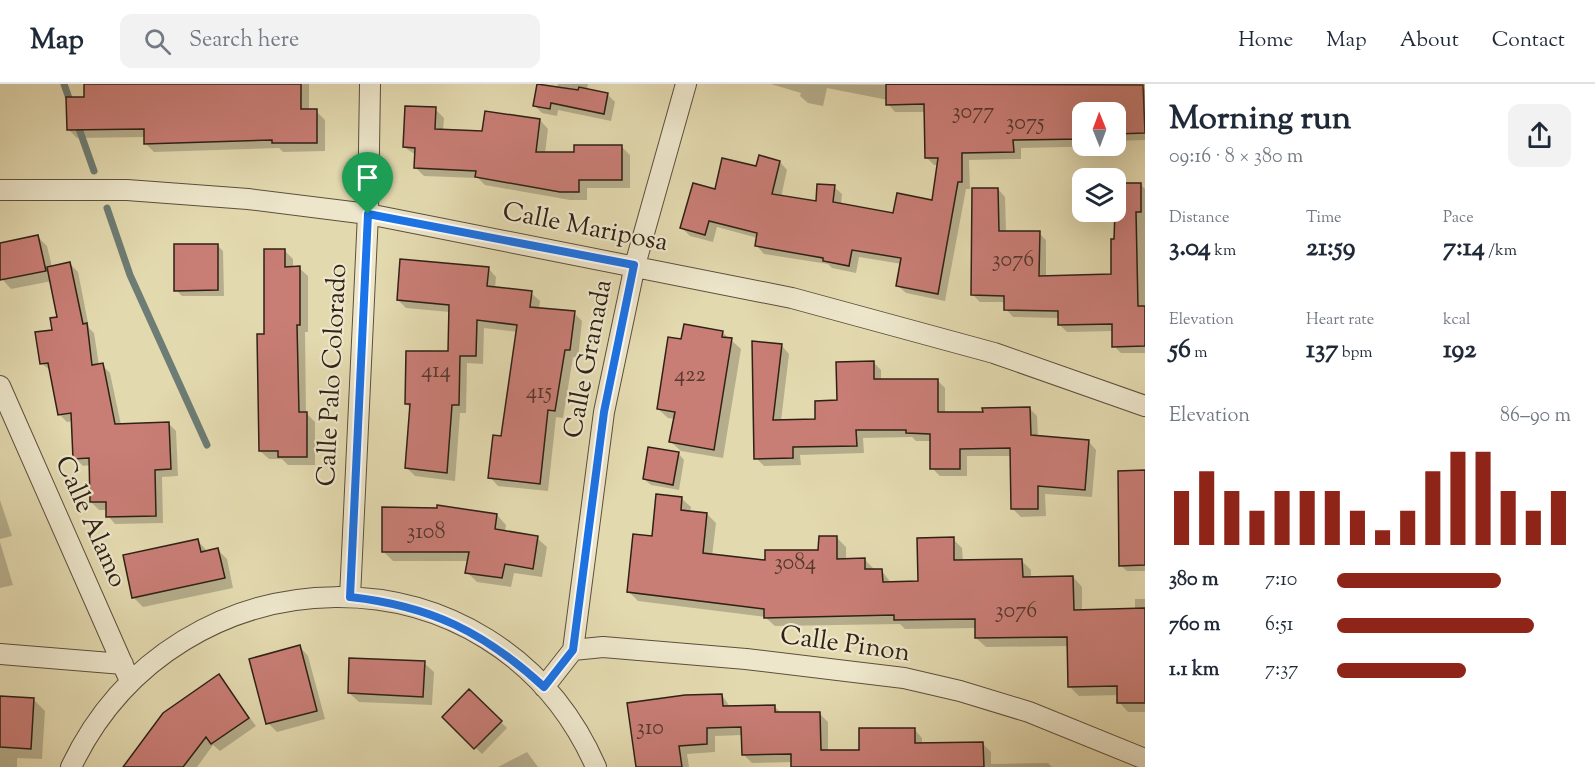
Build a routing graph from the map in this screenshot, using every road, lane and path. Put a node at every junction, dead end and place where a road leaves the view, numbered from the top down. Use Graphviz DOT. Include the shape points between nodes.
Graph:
graph roads {
  1 [pos="370,84"];
  2 [pos="687,84"];
  3 [pos="0,190"];
  4 [pos="368,214"];
  5 [pos="634,265"];
  6 [pos="0,386"];
  7 [pos="1145,406"];
  8 [pos="350,597"];
  9 [pos="573,650"];
  10 [pos="0,654"];
  11 [pos="127,672"];
  12 [pos="544,687"];
  13 [pos="1145,759"];
  14 [pos="71,767"];
  15 [pos="596,767"];
  1 -- 4 [label="street, Calle Palo Colorado"];
  2 -- 5 [label="street, Calle Granada"];
  3 -- 4 [label="street, Calle Mariposa" via="128,190"];
  4 -- 5 [label="street, Calle Mariposa"];
  4 -- 8 [label="street, Calle Palo Colorado"];
  5 -- 7 [label="street, Calle Mariposa" via="894,324 994,353"];
  5 -- 9 [label="street, Calle Granada" via="604,412"];
  6 -- 11 [label="street, Calle Alamo"];
  8 -- 11 [label="street" via="281,601 225,618"];
  8 -- 12 [label="street" via="395,603 456,623 488,641"];
  9 -- 12 [label="street"];
  9 -- 13 [label="street, Calle Pinon" via="603,647 746,659 904,678 1029,712"];
  10 -- 11 [label="street"];
  11 -- 14 [label="street"];
  12 -- 15 [label="street" via="578,732"];
}
